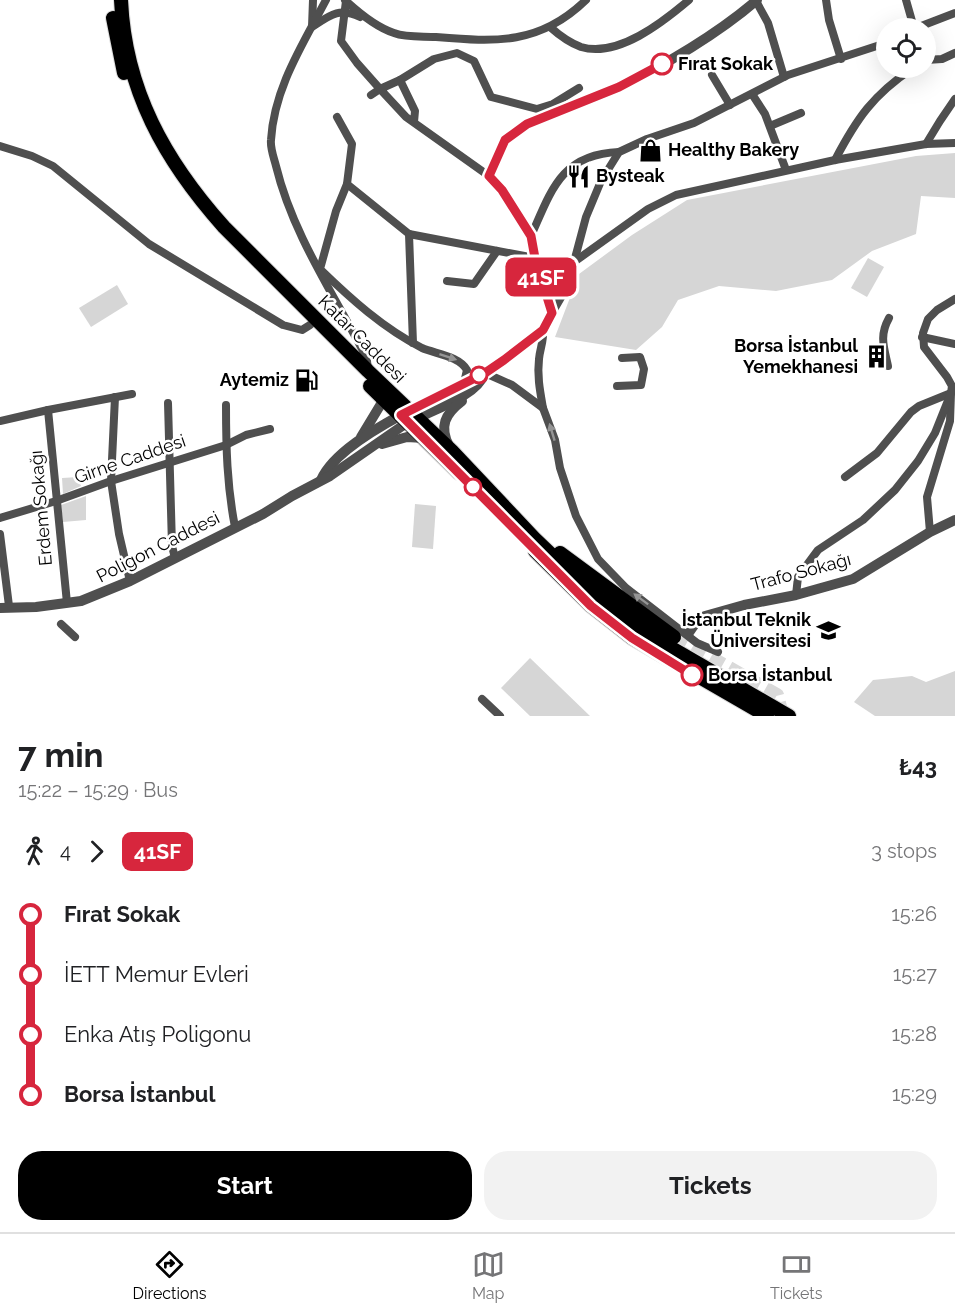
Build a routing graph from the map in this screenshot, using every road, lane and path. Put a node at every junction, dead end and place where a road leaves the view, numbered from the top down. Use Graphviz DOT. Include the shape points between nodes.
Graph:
graph roads {
  1 [pos="112,0"];
  2 [pos="121,0"];
  3 [pos="314,0"];
  4 [pos="326,0"];
  5 [pos="346,0"];
  6 [pos="586,0"];
  7 [pos="689,0"];
  8 [pos="826,0"];
  9 [pos="906,0"];
  10 [pos="753,2"];
  11 [pos="344,11"];
  12 [pos="955,14"];
  13 [pos="912,18"];
  14 [pos="936,21"];
  15 [pos="374,24"];
  16 [pos="312,27"];
  17 [pos="550,27"];
  18 [pos="876,47"];
  19 [pos="955,53"];
  20 [pos="841,59"];
  21 [pos="936,59"];
  22 [pos="712,75"];
  23 [pos="783,78"];
  24 [pos="901,78"];
  25 [pos="400,80"];
  26 [pos="579,88"];
  27 [pos="380,89"];
  28 [pos="752,94"];
  29 [pos="371,95"];
  30 [pos="955,99"];
  31 [pos="730,105"];
  32 [pos="544,112"];
  33 [pos="801,113"];
  34 [pos="337,117"];
  35 [pos="414,122"];
  36 [pos="770,126"];
  37 [pos="955,137"];
  38 [pos="955,143"];
  39 [pos="926,144"];
  40 [pos="938,144"];
  41 [pos="0,146"];
  42 [pos="619,152"];
  43 [pos="835,160"];
  44 [pos="786,171"];
  45 [pos="489,176"];
  46 [pos="347,184"];
  47 [pos="409,234"];
  48 [pos="531,236"];
  49 [pos="496,251"];
  50 [pos="535,258"];
  51 [pos="574,262"];
  52 [pos="320,269"];
  53 [pos="447,281"];
  54 [pos="955,299"];
  55 [pos="552,313"];
  56 [pos="889,318"];
  57 [pos="313,322"];
  58 [pos="543,330"];
  59 [pos="922,338"];
  60 [pos="414,343"];
  61 [pos="955,344"];
  62 [pos="622,358"];
  63 [pos="888,366"];
  64 [pos="368,371"];
  65 [pos="485,373"];
  66 [pos="617,386"];
  67 [pos="466,388"];
  68 [pos="953,393"];
  69 [pos="132,394"];
  70 [pos="115,397"];
  71 [pos="384,399"];
  72 [pos="168,403"];
  73 [pos="226,405"];
  74 [pos="543,408"];
  75 [pos="48,410"];
  76 [pos="409,417"];
  77 [pos="0,421"];
  78 [pos="270,429"];
  79 [pos="424,438"];
  80 [pos="357,443"];
  81 [pos="226,445"];
  82 [pos="371,448"];
  83 [pos="452,452"];
  84 [pos="169,462"];
  85 [pos="845,477"];
  86 [pos="321,480"];
  87 [pos="111,481"];
  88 [pos="56,501"];
  89 [pos="0,518"];
  90 [pos="955,520"];
  91 [pos="235,527"];
  92 [pos="930,532"];
  93 [pos="0,534"];
  94 [pos="534,538"];
  95 [pos="175,558"];
  96 [pos="130,581"];
  97 [pos="796,595"];
  98 [pos="67,603"];
  99 [pos="4,607"];
  100 [pos="62,624"];
  101 [pos="681,635"];
  102 [pos="75,637"];
  103 [pos="697,642"];
  104 [pos="718,652"];
  105 [pos="685,663"];
  106 [pos="723,692"];
  107 [pos="482,699"];
  108 [pos="500,716"];
  109 [pos="751,716"];
  110 [pos="767,716"];
  111 [pos="789,716"];
  1 -- 57 [label="main road, Katar Caddesi" via="122,66 158,154 197,210"];
  2 -- 57 [label="main road, Katar Caddesi" via="124,32 143,106 173,163 202,202"];
  3 -- 16 [label="street"];
  4 -- 16 [label="street"];
  5 -- 11 [label="street"];
  5 -- 15 [label="street"];
  6 -- 17 [label="street"];
  7 -- 17 [label="street" via="650,28 610,48 579,46"];
  8 -- 20 [label="street"];
  9 -- 13 [label="street"];
  10 -- 23 [label="street" via="768,23"];
  10 -- 32 [label="street" via="702,41 619,87"];
  11 -- 15 [label="street"];
  11 -- 16 [label="street"];
  11 -- 27 [label="street" via="341,41"];
  12 -- 14 [label="street"];
  15 -- 17 [label="street" via="396,34 507,40"];
  16 -- 52 [label="street" via="293,59 275,112 270,142 282,190"];
  18 -- 20 [label="street"];
  19 -- 21 [label="street"];
  20 -- 23 [label="street"];
  22 -- 31 [label="street"];
  23 -- 28 [label="street"];
  24 -- 43 [label="street" via="872,101"];
  25 -- 27 [label="street"];
  25 -- 32 [label="street" via="434,59 457,53 474,61 491,97"];
  25 -- 35 [label="street" via="415,111"];
  26 -- 32 [label="street"];
  27 -- 29 [label="street"];
  27 -- 35 [label="street"];
  28 -- 31 [label="street"];
  28 -- 36 [label="street"];
  30 -- 39 [label="street"];
  31 -- 42 [label="street"];
  32 -- 45 [label="street" via="505,140"];
  33 -- 36 [label="street"];
  34 -- 46 [label="street" via="352,144"];
  35 -- 45 [label="street"];
  36 -- 44 [label="street"];
  37 -- 40 [label="street"];
  38 -- 40 [label="street"];
  39 -- 40 [label="street"];
  39 -- 43 [label="street"];
  41 -- 57 [label="street" via="53,166 149,244 283,325 302,330"];
  42 -- 48 [label="street" via="587,157 563,173"];
  42 -- 51 [label="street" via="601,181"];
  43 -- 44 [label="street"];
  44 -- 51 [label="street" via="676,195 648,209"];
  45 -- 48 [label="street"];
  46 -- 47 [label="street"];
  46 -- 52 [label="street"];
  47 -- 49 [label="street"];
  47 -- 60 [label="street"];
  48 -- 50 [label="street"];
  49 -- 50 [label="street"];
  49 -- 53 [label="street" via="474,284"];
  50 -- 55 [label="street"];
  51 -- 55 [label="street" via="566,289"];
  52 -- 60 [label="street" via="390,330"];
  52 -- 64 [label="street" via="368,361"];
  54 -- 59 [label="street" via="928,319"];
  55 -- 58 [label="street"];
  56 -- 63 [label="street" via="882,340"];
  57 -- 64 [label="main road, Katar Caddesi"];
  57 -- 71 [label="main road, Katar Caddesi"];
  58 -- 65 [label="street"];
  58 -- 74 [label="street" via="538,383"];
  59 -- 61 [label="street"];
  59 -- 68 [label="street"];
  60 -- 67 [label="street, one-way" via="461,362 467,369"];
  62 -- 66 [label="street" via="640,357 644,369 641,385"];
  64 -- 76 [label="main road, Katar Caddesi"];
  65 -- 67 [label="street" via="480,384"];
  65 -- 74 [label="street" via="512,384"];
  67 -- 76 [label="street"];
  67 -- 83 [label="street" via="444,422 444,436"];
  68 -- 85 [label="street" via="911,412 877,453"];
  68 -- 92 [label="street" via="950,421 927,497"];
  68 -- 97 [label="street" via="918,461 863,520 818,550 798,577"];
  69 -- 70 [label="street"];
  70 -- 75 [label="street"];
  70 -- 87 [label="street"];
  71 -- 76 [label="main road, Katar Caddesi"];
  71 -- 80 [label="street"];
  72 -- 84 [label="street"];
  73 -- 81 [label="street"];
  101 -- 74 [label="street, one-way" via="598,559 576,516"];
  75 -- 77 [label="street"];
  75 -- 88 [label="street, Erdem Sokağı"];
  76 -- 79 [label="main road, Katar Caddesi"];
  76 -- 80 [label="street, Poligon Caddesi"];
  76 -- 82 [label="street, Poligon Caddesi"];
  76 -- 83 [label="main road, Katar Caddesi"];
  78 -- 81 [label="street, Girne Caddesi"];
  79 -- 82 [label="street" via="399,438"];
  79 -- 105 [label="main road, Katar Caddesi" via="591,606 658,654 668,653"];
  80 -- 86 [label="street, Poligon Caddesi" via="326,469"];
  81 -- 84 [label="street, Girne Caddesi"];
  81 -- 91 [label="street"];
  82 -- 86 [label="street, Poligon Caddesi"];
  83 -- 94 [label="main road, Katar Caddesi"];
  84 -- 87 [label="street, Girne Caddesi"];
  84 -- 95 [label="street"];
  86 -- 91 [label="street, Poligon Caddesi"];
  87 -- 88 [label="street, Girne Caddesi"];
  87 -- 96 [label="street"];
  88 -- 89 [label="street, Girne Caddesi"];
  88 -- 98 [label="street, Erdem Sokağı"];
  90 -- 92 [label="street, Trafo Sokağı"];
  91 -- 95 [label="street, Poligon Caddesi"];
  92 -- 97 [label="street, Trafo Sokağı" via="853,579"];
  93 -- 99 [label="street"];
  94 -- 101 [label="main road"];
  94 -- 105 [label="main road, Katar Caddesi" via="600,599"];
  95 -- 96 [label="street, Poligon Caddesi"];
  96 -- 98 [label="street, Poligon Caddesi" via="98,596"];
  97 -- 101 [label="street, Trafo Sokağı" via="705,616"];
  98 -- 99 [label="street, Poligon Caddesi"];
  100 -- 102 [label="street"];
  101 -- 103 [label="street"];
  103 -- 104 [label="street"];
  103 -- 105 [label="street"];
  105 -- 106 [label="main road, Katar Caddesi"];
  105 -- 111 [label="main road, Katar Caddesi"];
  106 -- 109 [label="main road"];
  106 -- 110 [label="main road, Katar Caddesi"];
  107 -- 108 [label="street"];
}
